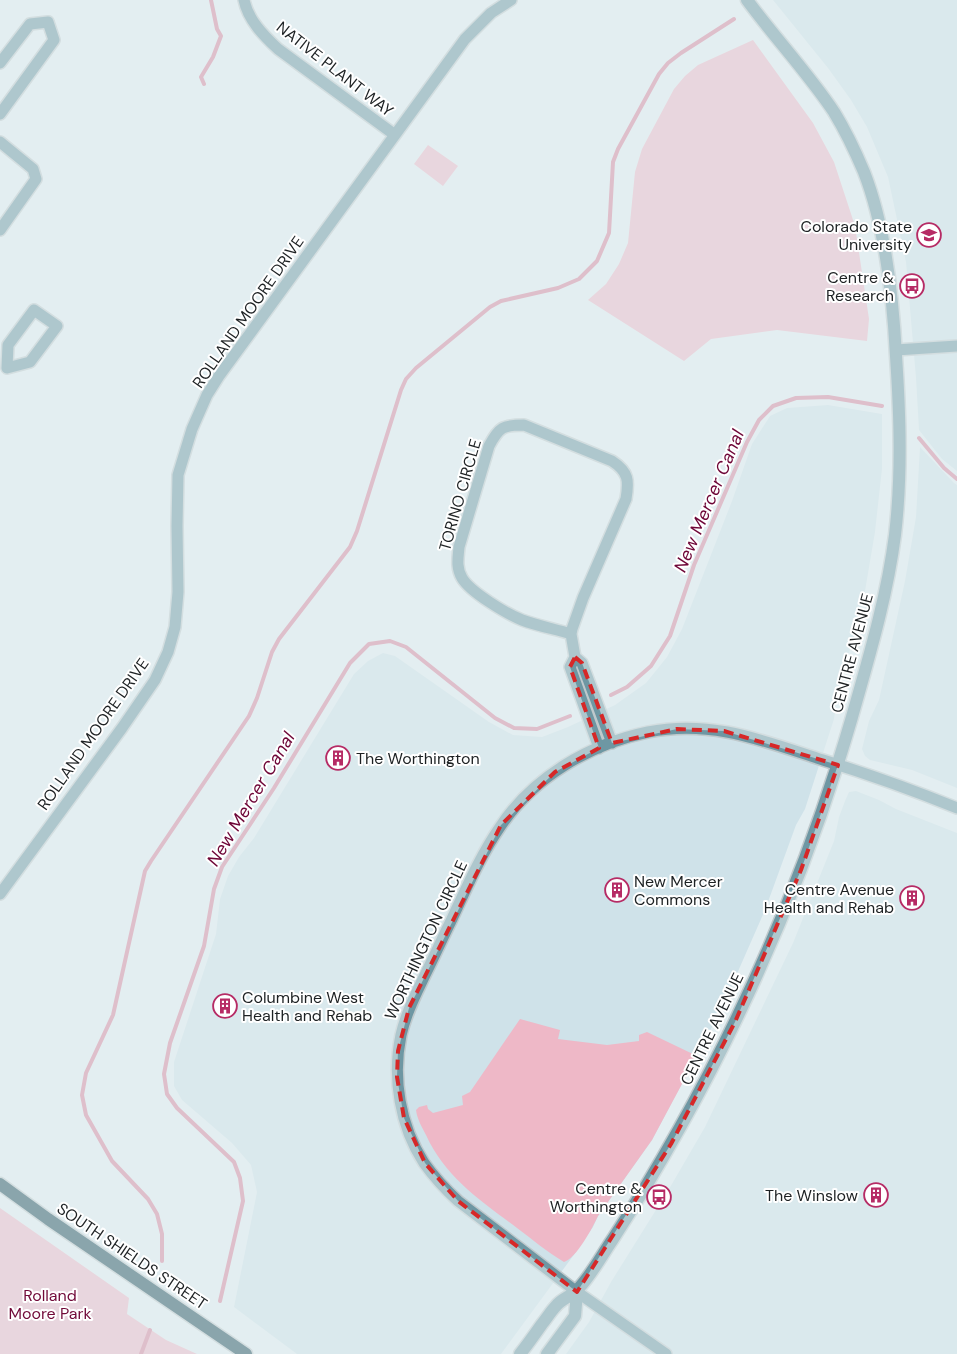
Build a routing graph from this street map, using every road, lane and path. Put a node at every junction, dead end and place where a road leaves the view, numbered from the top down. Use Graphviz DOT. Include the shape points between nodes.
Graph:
graph roads {
  1 [pos="244,0"];
  2 [pos="511,0"];
  3 [pos="747,0"];
  4 [pos="0,63"];
  5 [pos="0,114"];
  6 [pos="395,135"];
  7 [pos="0,142"];
  8 [pos="0,230"];
  9 [pos="957,346"];
  10 [pos="896,350"];
  11 [pos="4,369"];
  12 [pos="571,634"];
  13 [pos="575,656"];
  14 [pos="612,743"];
  15 [pos="599,748"];
  16 [pos="838,764"];
  17 [pos="957,808"];
  18 [pos="0,894"];
  19 [pos="0,1184"];
  20 [pos="577,1292"];
  21 [pos="246,1354"];
  22 [pos="520,1354"];
  23 [pos="547,1354"];
  24 [pos="666,1354"];
  1 -- 6 [label="street, NATIVE PLANT WAY" via="253,22 278,49"];
  2 -- 6 [label="street, ROLLAND MOORE DRIVE" via="491,13 466,39"];
  3 -- 10 [label="street, CENTRE AVENUE" via="833,111 864,172 881,233"];
  4 -- 5 [label="street" via="30,24 48,22 54,40"];
  6 -- 18 [label="street, ROLLAND MOORE DRIVE" via="207,395 192,429 178,475 178,592 175,627 168,652 155,680"];
  7 -- 8 [label="street" via="33,169 36,179"];
  9 -- 10 [label="street"];
  10 -- 16 [label="street, CENTRE AVENUE" via="900,436 895,536 881,610"];
  11 -- 11 [label="street" via="30,362 57,326 34,310 8,346"];
  12 -- 12 [label="street, TORINO CIRCLE" via="626,499 629,484 626,474 612,461 524,425 508,425 496,433 489,446 459,547 457,564 461,577 487,601 521,619"];
  12 -- 13 [label="street, TORINO CIRCLE"];
  13 -- 14 [label="street, TORINO CIRCLE" via="582,663"];
  13 -- 15 [label="street, TORINO CIRCLE" via="570,667"];
  14 -- 15 [label="street, WORTHINGTON CIRCLE"];
  14 -- 16 [label="street, WORTHINGTON CIRCLE" via="650,732 697,728 748,736"];
  15 -- 20 [label="street, WORTHINGTON CIRCLE" via="555,772 529,793 501,825 410,1008 400,1042 397,1077 404,1118 413,1143 441,1184 458,1201"];
  16 -- 17 [label="street, WORTHINGTON CIRCLE"];
  16 -- 20 [label="street, CENTRE AVENUE" via="770,948 736,1022 671,1144"];
  19 -- 21 [label="main road, SOUTH SHIELDS STREET"];
  20 -- 22 [label="street, CENTRE AVENUE" via="557,1303"];
  20 -- 23 [label="street, CENTRE AVENUE" via="575,1316"];
  20 -- 24 [label="street, WORTHINGTON CIRCLE"];
}
